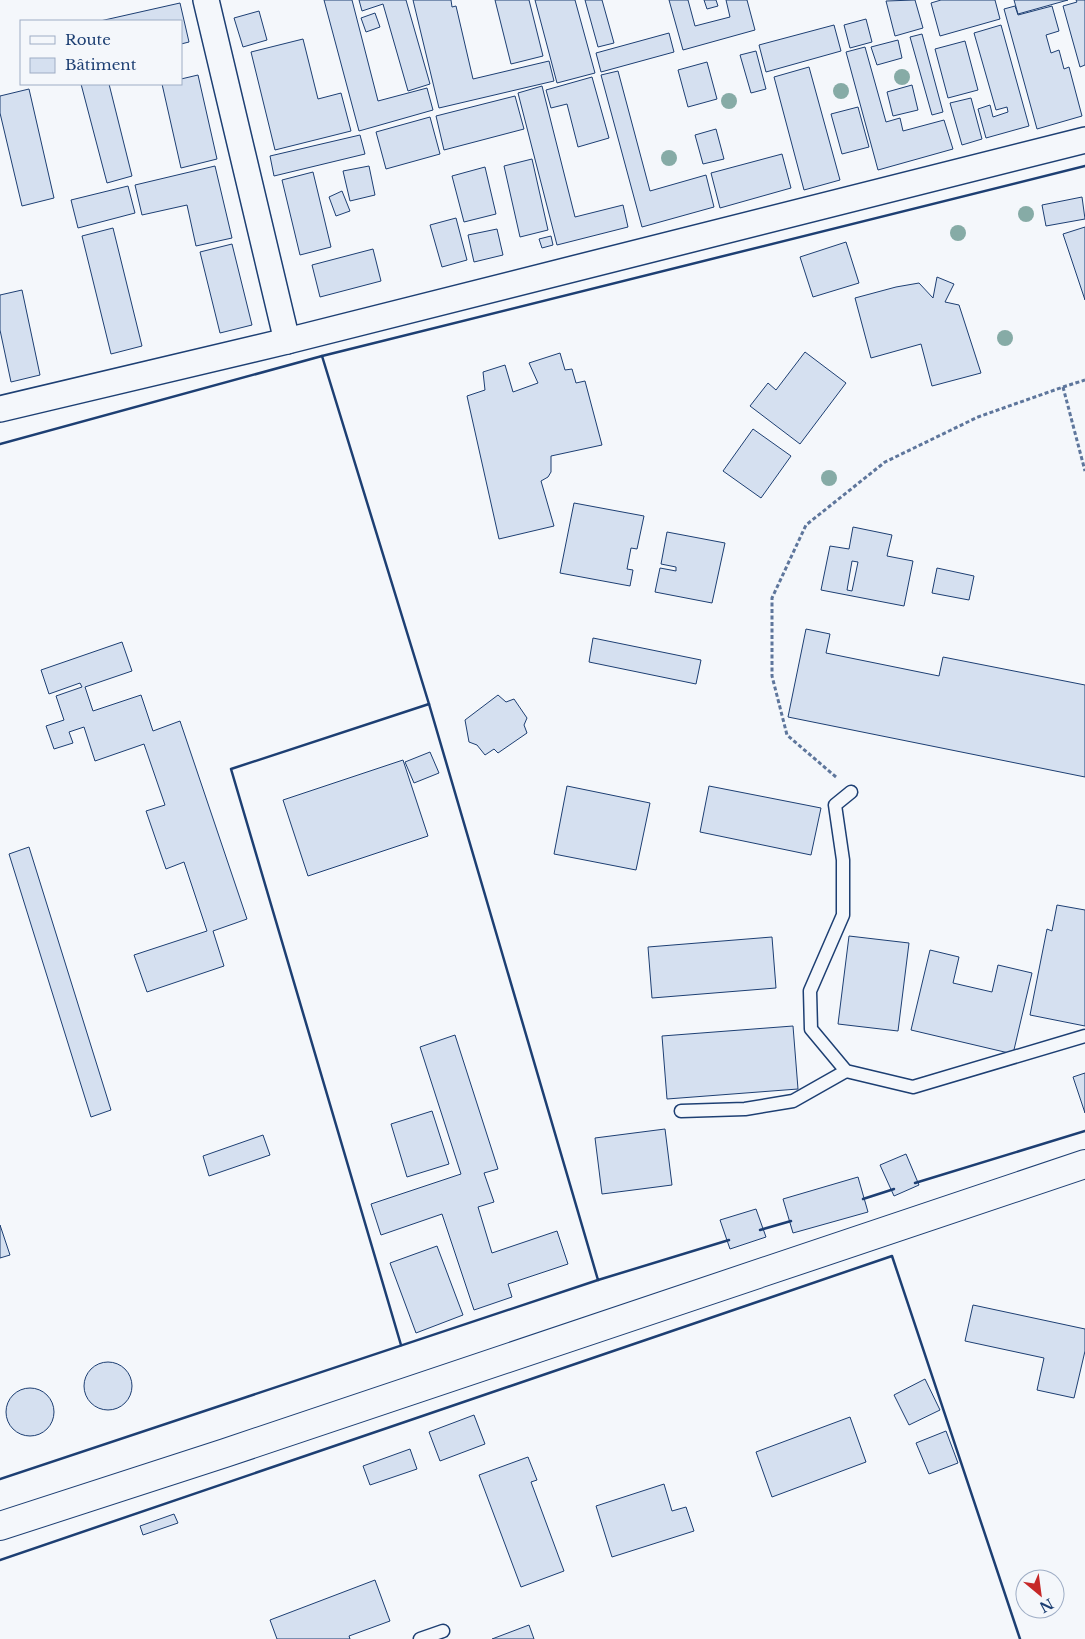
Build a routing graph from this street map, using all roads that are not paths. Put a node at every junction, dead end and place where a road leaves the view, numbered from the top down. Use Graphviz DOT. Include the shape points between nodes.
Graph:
graph roads {
  1 [pos="206,0"];
  2 [pos="1085,140"];
  3 [pos="287,341"];
  4 [pos="0,409"];
  5 [pos="851,792"];
  6 [pos="1085,1036"];
  7 [pos="846,1071"];
  8 [pos="681,1111"];
  9 [pos="1085,1164"];
  10 [pos="0,1526"];
  11 [pos="443,1631"];
  12 [pos="420,1639"];
  1 -- 3 [label="street"];
  2 -- 3 [label="street"];
  3 -- 4 [label="street"];
  5 -- 7 [label="lane" via="835,805 843,860 843,915 810,991 810,1029"];
  6 -- 7 [label="lane" via="913,1088"];
  7 -- 8 [label="lane" via="793,1101 745,1109"];
  9 -- 10 [label="street"];
  11 -- 12 [label="lane"];
}
